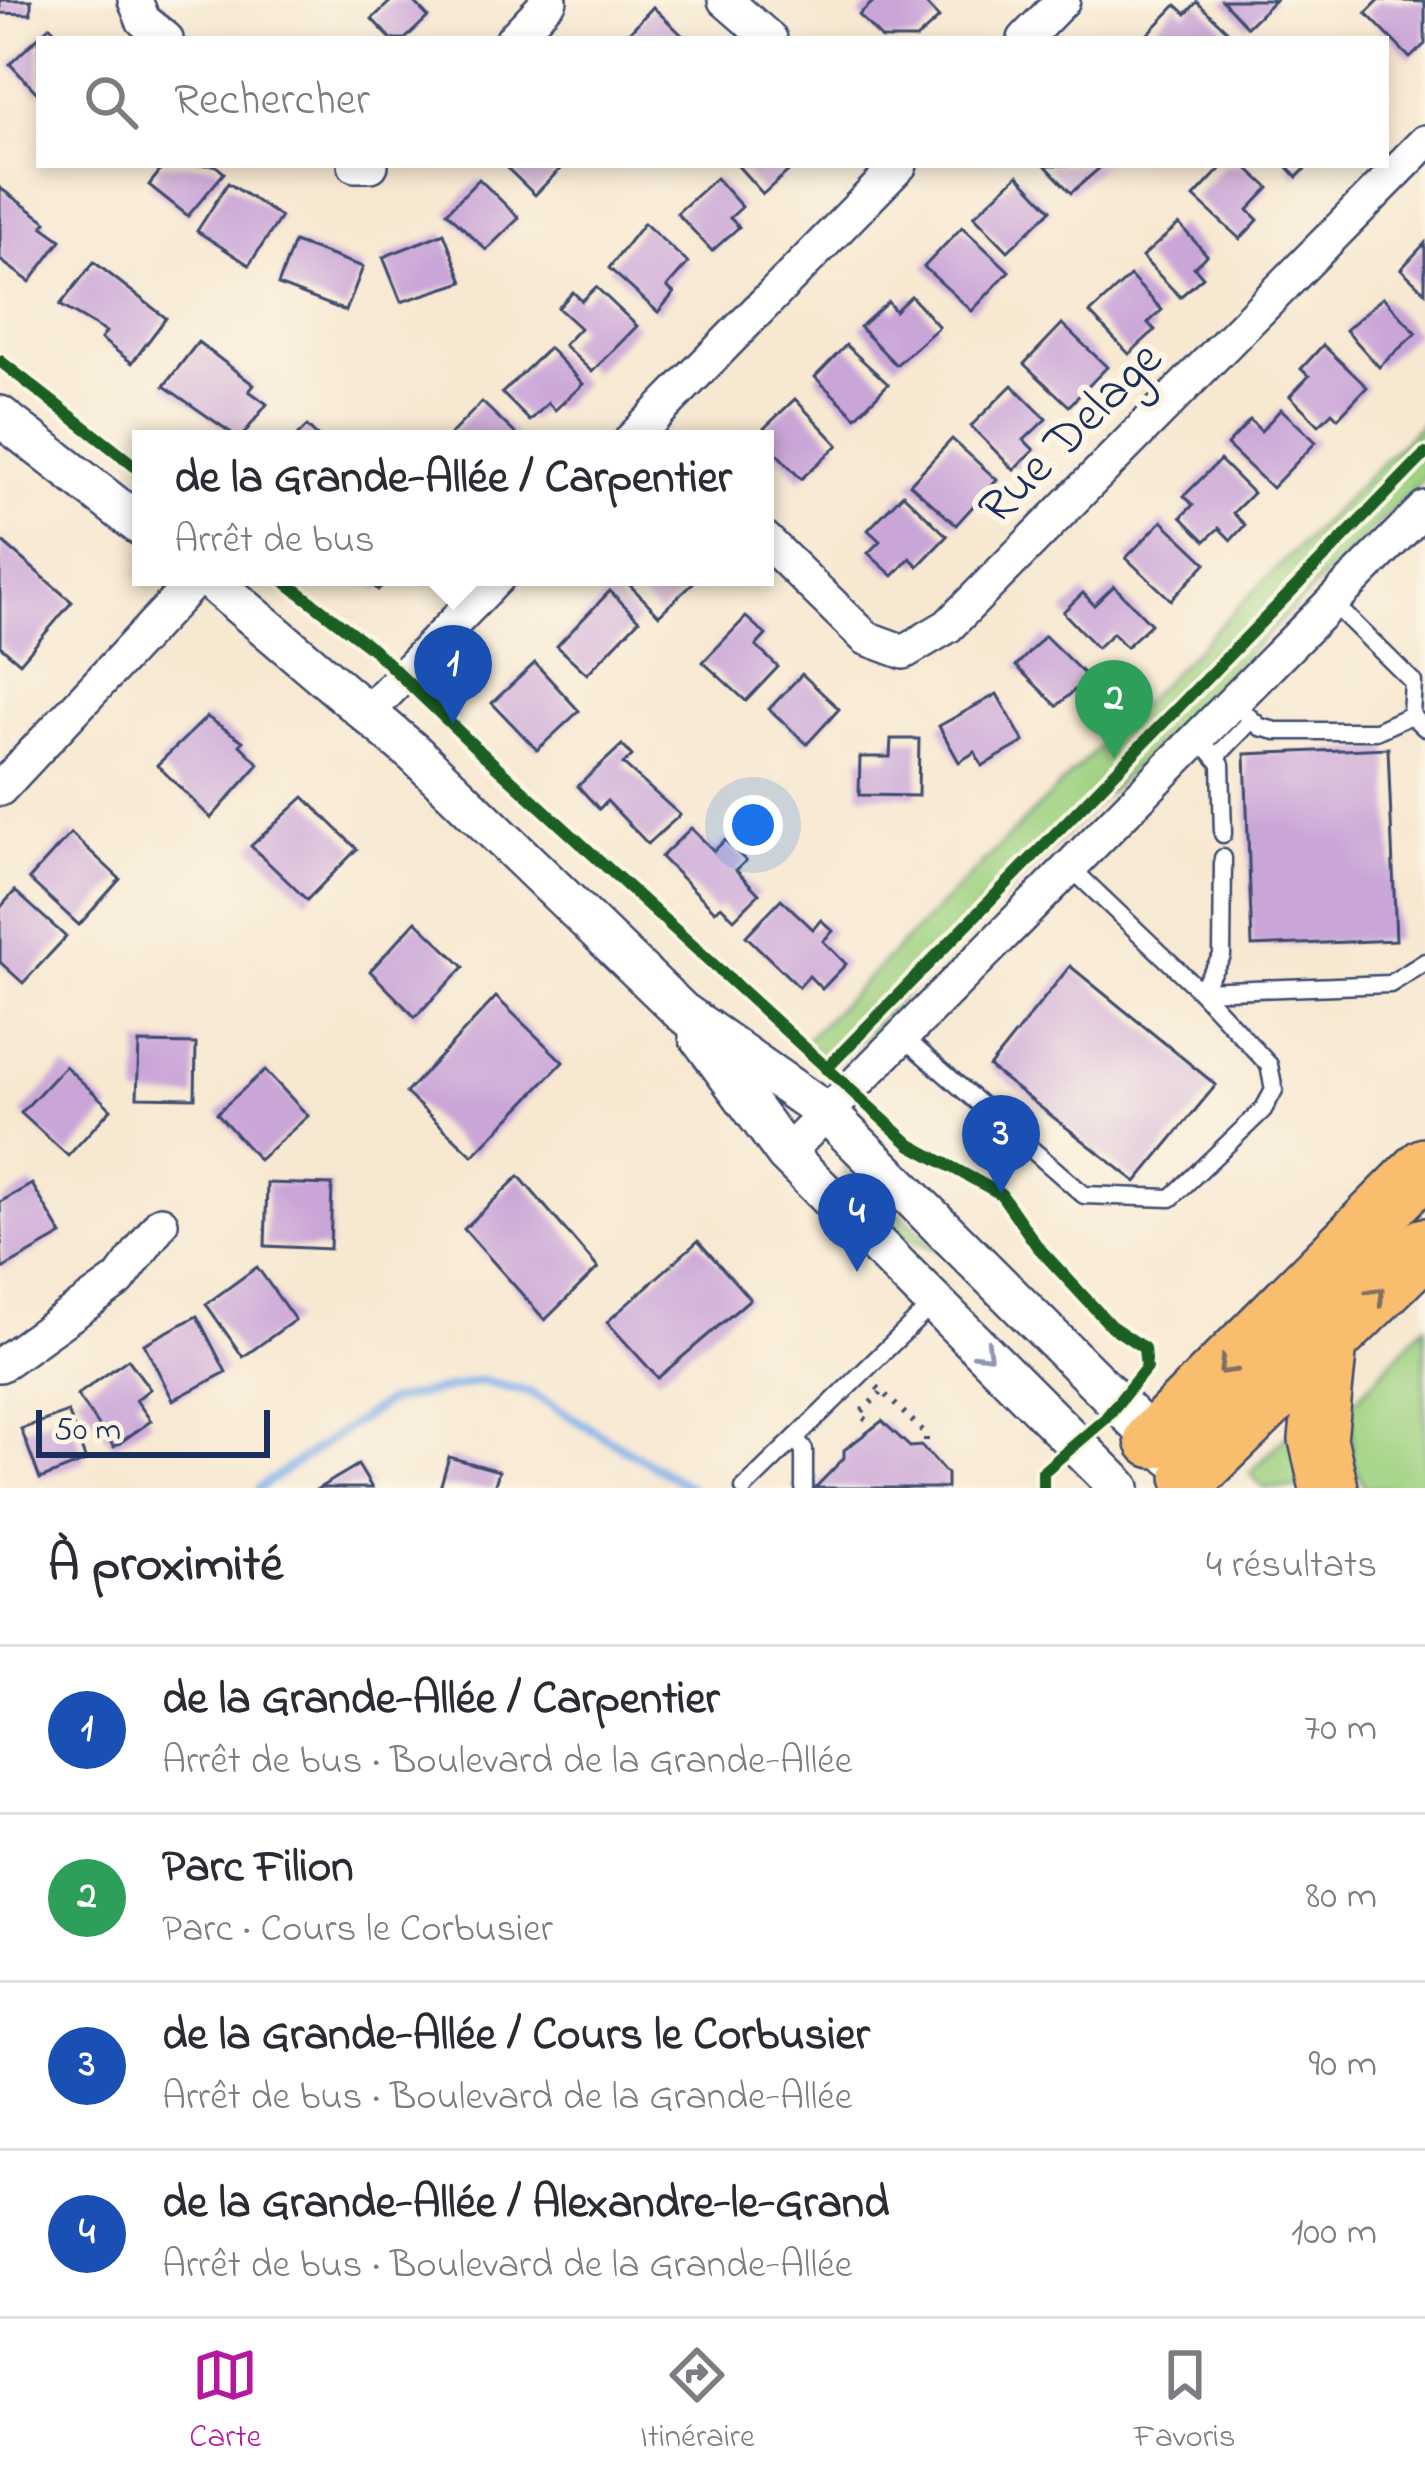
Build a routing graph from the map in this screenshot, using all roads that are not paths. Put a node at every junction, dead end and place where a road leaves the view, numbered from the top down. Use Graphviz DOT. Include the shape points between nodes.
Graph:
graph roads {
  1 [pos="135,0"];
  2 [pos="550,0"];
  3 [pos="725,0"];
  4 [pos="1063,0"];
  5 [pos="162,36"];
  6 [pos="516,36"];
  7 [pos="767,36"];
  8 [pos="1027,36"];
  9 [pos="1425,142"];
  10 [pos="897,168"];
  11 [pos="0,416"];
  12 [pos="652,430"];
  13 [pos="1425,508"];
  14 [pos="132,519"];
  15 [pos="774,548"];
  16 [pos="190,586"];
  17 [pos="218,586"];
  18 [pos="489,586"];
  19 [pos="1331,602"];
  20 [pos="368,712"];
  21 [pos="1242,712"];
  22 [pos="1418,721"];
  23 [pos="1208,747"];
  24 [pos="0,789"];
  25 [pos="1223,834"];
  26 [pos="1223,858"];
  27 [pos="1070,867"];
  28 [pos="1425,962"];
  29 [pos="1200,991"];
  30 [pos="682,1012"];
  31 [pos="904,1038"];
  32 [pos="828,1114"];
  33 [pos="786,1154"];
  34 [pos="1425,1167"];
  35 [pos="161,1223"];
  36 [pos="1425,1247"];
  37 [pos="935,1302"];
  38 [pos="1328,1344"];
  39 [pos="0,1365"];
  40 [pos="795,1439"];
  41 [pos="1181,1473"];
  42 [pos="1114,1486"];
  43 [pos="745,1488"];
  44 [pos="804,1488"];
  45 [pos="1329,1488"];
  1 -- 5 [label="street"];
  2 -- 6 [label="street"];
  3 -- 7 [label="street"];
  4 -- 8 [label="street"];
  9 -- 15 [label="street, Rue Delage" via="934,634 904,652 866,638"];
  10 -- 12 [label="street"];
  11 -- 14 [label="street"];
  13 -- 19 [label="street"];
  16 -- 24 [label="street"];
  17 -- 20 [label="street"];
  18 -- 20 [label="street"];
  19 -- 21 [label="street"];
  19 -- 22 [label="lane" via="1413,682"];
  20 -- 30 [label="street"];
  21 -- 22 [label="lane" via="1276,731 1376,731"];
  21 -- 23 [label="street"];
  23 -- 25 [label="lane"];
  23 -- 27 [label="street"];
  26 -- 29 [label="lane" via="1222,956"];
  27 -- 29 [label="lane"];
  27 -- 31 [label="street"];
  28 -- 29 [label="lane" via="1390,985"];
  29 -- 31 [label="lane" via="1269,1065 1274,1090 1171,1198 1084,1195"];
  30 -- 32 [label="street"];
  30 -- 33 [label="street"];
  31 -- 32 [label="street"];
  32 -- 33 [label="street"];
  32 -- 41 [label="street"];
  33 -- 37 [label="street"];
  34 -- 41 [label="highway, one-way"];
  35 -- 39 [label="street" via="118,1280"];
  38 -- 36 [label="highway, one-way"];
  37 -- 40 [label="lane"];
  37 -- 42 [label="street, one-way"];
  38 -- 41 [label="highway"];
  38 -- 45 [label="highway" via="1318,1439"];
  40 -- 43 [label="lane"];
  40 -- 44 [label="lane" via="804,1450"];
  41 -- 42 [label="street"];
}
